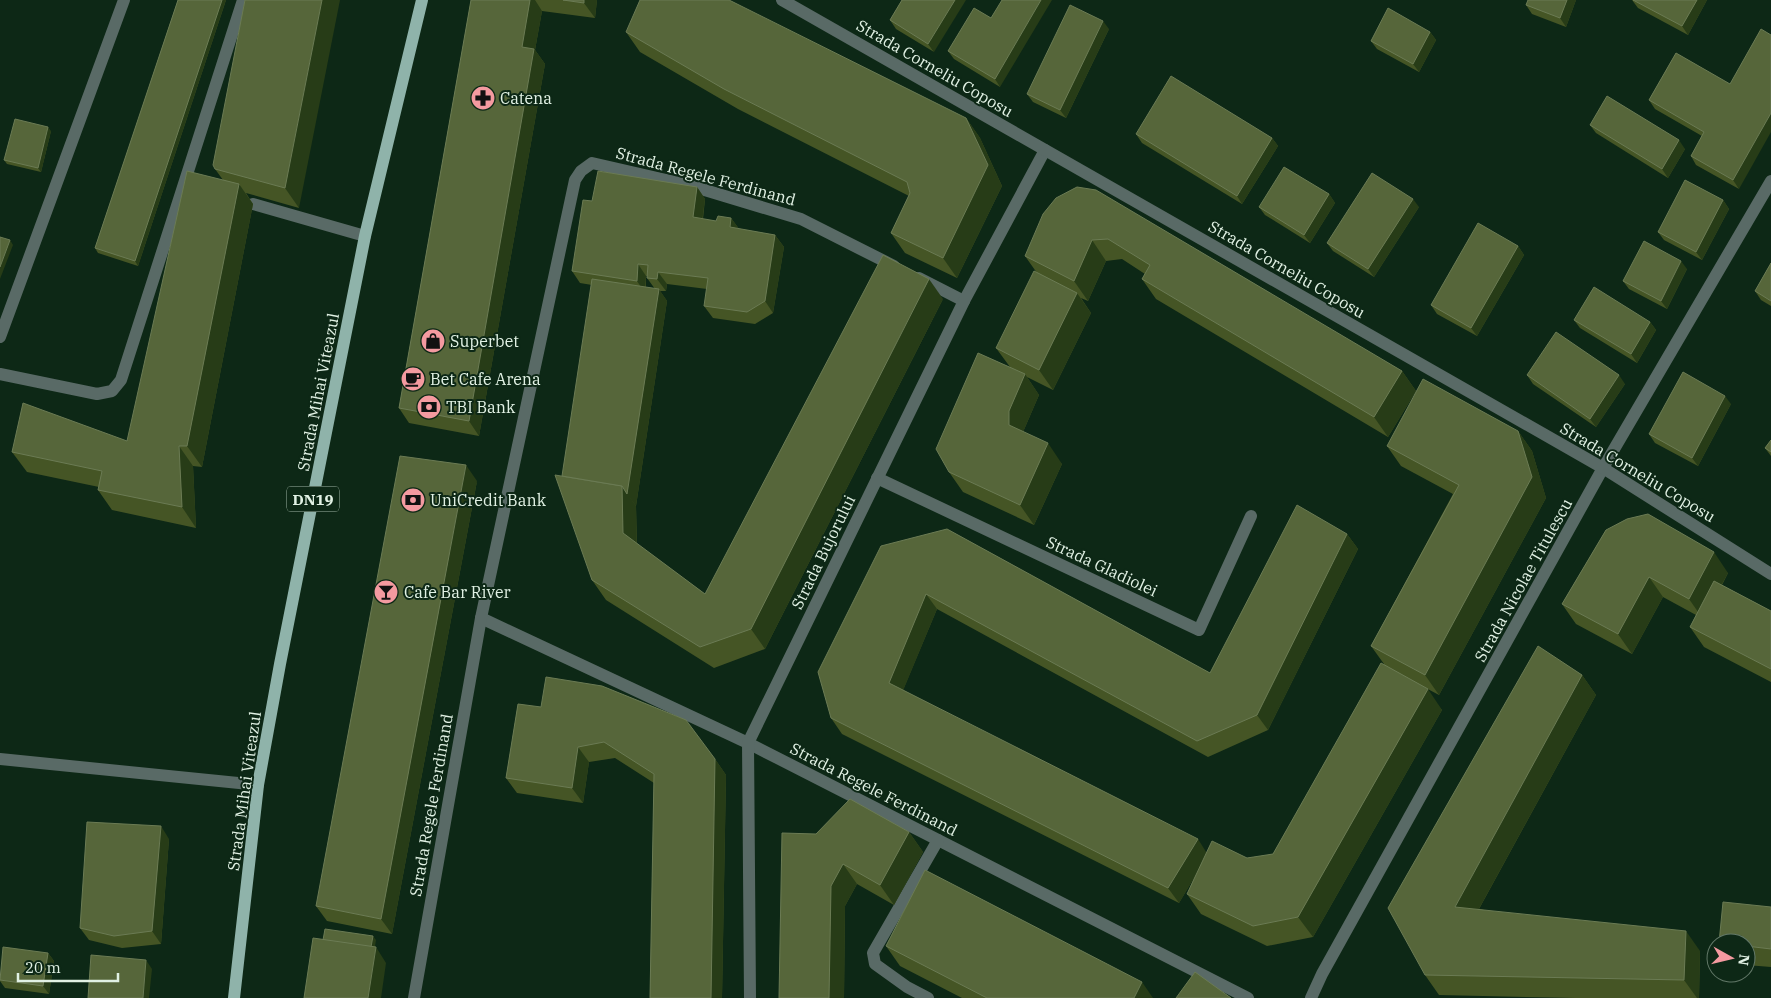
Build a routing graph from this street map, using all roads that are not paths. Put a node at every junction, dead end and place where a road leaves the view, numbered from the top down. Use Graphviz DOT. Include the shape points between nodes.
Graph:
graph roads {
  1 [pos="124,0"];
  2 [pos="243,0"];
  3 [pos="782,0"];
  4 [pos="422,1"];
  5 [pos="1044,150"];
  6 [pos="1771,182"];
  7 [pos="195,193"];
  8 [pos="181,197"];
  9 [pos="253,204"];
  10 [pos="366,236"];
  11 [pos="964,301"];
  12 [pos="0,337"];
  13 [pos="0,374"];
  14 [pos="1603,468"];
  15 [pos="877,478"];
  16 [pos="1251,516"];
  17 [pos="1771,574"];
  18 [pos="481,618"];
  19 [pos="748,743"];
  20 [pos="0,758"];
  21 [pos="258,785"];
  22 [pos="938,840"];
  23 [pos="234,998"];
  24 [pos="414,998"];
  25 [pos="750,998"];
  26 [pos="928,998"];
  27 [pos="1248,998"];
  28 [pos="1311,998"];
  1 -- 12 [label="street"];
  2 -- 8 [label="street"];
  3 -- 5 [label="street, Strada Corneliu Coposu"];
  4 -- 10 [label="main road, Strada Mihai Viteazul / DN19"];
  5 -- 11 [label="street, Strada Bujorului"];
  5 -- 14 [label="street, Strada Corneliu Coposu"];
  6 -- 14 [label="street, Strada Nicolae Titulescu"];
  7 -- 8 [label="street"];
  8 -- 13 [label="street" via="121,380 112,391 97,394"];
  9 -- 10 [label="street"];
  10 -- 21 [label="main road, Strada Mihai Viteazul / DN19"];
  11 -- 15 [label="street, Strada Bujorului"];
  11 -- 18 [label="street, Strada Regele Ferdinand" via="801,219 688,185 592,163 581,170 575,180"];
  14 -- 17 [label="street, Strada Corneliu Coposu"];
  14 -- 28 [label="street, Strada Nicolae Titulescu"];
  15 -- 16 [label="street, Strada Gladiolei" via="1199,630"];
  15 -- 19 [label="street, Strada Bujorului"];
  18 -- 19 [label="street, Strada Regele Ferdinand"];
  18 -- 24 [label="street, Strada Regele Ferdinand"];
  19 -- 22 [label="street, Strada Regele Ferdinand"];
  19 -- 25 [label="street, Strada Bujorului"];
  20 -- 21 [label="street"];
  21 -- 23 [label="main road, Strada Mihai Viteazul / DN19"];
  22 -- 26 [label="street" via="873,953 875,964 906,987"];
  22 -- 27 [label="street, Strada Regele Ferdinand"];
}
